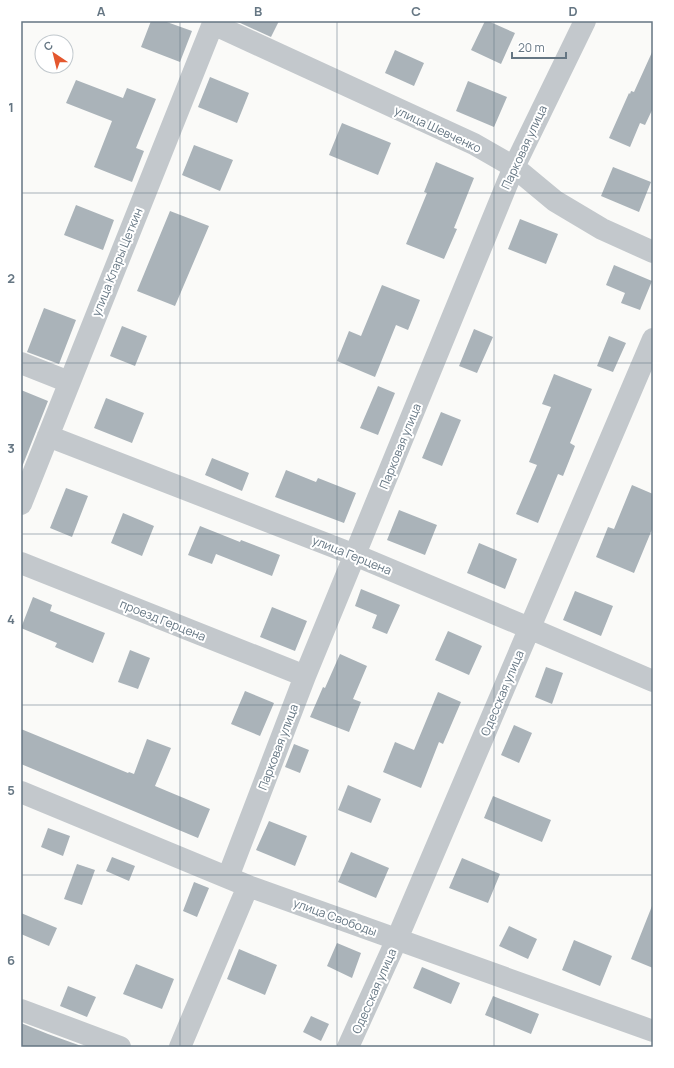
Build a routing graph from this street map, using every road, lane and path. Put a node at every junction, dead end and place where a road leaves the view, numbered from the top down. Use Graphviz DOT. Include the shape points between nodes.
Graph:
graph roads {
  1 [pos="585,21"];
  2 [pos="213,22"];
  3 [pos="514,167"];
  4 [pos="653,252"];
  5 [pos="653,339"];
  6 [pos="21,363"];
  7 [pos="70,382"];
  8 [pos="48,436"];
  9 [pos="21,504"];
  10 [pos="355,555"];
  11 [pos="21,563"];
  12 [pos="529,628"];
  13 [pos="305,676"];
  14 [pos="653,681"];
  15 [pos="21,792"];
  16 [pos="228,877"];
  17 [pos="248,886"];
  18 [pos="397,939"];
  19 [pos="21,1010"];
  20 [pos="653,1031"];
  21 [pos="120,1047"];
  22 [pos="180,1047"];
  23 [pos="348,1047"];
  1 -- 3 [label="street, Парковая улица"];
  2 -- 3 [label="street, улица Шевченко" via="474,144"];
  2 -- 7 [label="street, улица Клары Цеткин"];
  3 -- 4 [label="street, улица Шевченко" via="555,200 602,229"];
  3 -- 10 [label="street, Парковая улица"];
  5 -- 12 [label="street, Одесская улица"];
  6 -- 7 [label="street"];
  7 -- 8 [label="street, улица Клары Цеткин"];
  8 -- 9 [label="street, улица Клары Цеткин"];
  8 -- 10 [label="street, улица Герцена"];
  10 -- 12 [label="street, улица Герцена"];
  10 -- 13 [label="street, Парковая улица"];
  11 -- 13 [label="street, проезд Герцена"];
  12 -- 14 [label="street, улица Герцена"];
  12 -- 18 [label="street, Одесская улица"];
  13 -- 16 [label="street, Парковая улица"];
  15 -- 16 [label="street, улица Свободы"];
  16 -- 17 [label="street, улица Свободы"];
  17 -- 18 [label="street, улица Свободы"];
  17 -- 22 [label="street"];
  18 -- 20 [label="street, улица Свободы"];
  18 -- 23 [label="street, Одесская улица"];
  19 -- 21 [label="street"];
}
